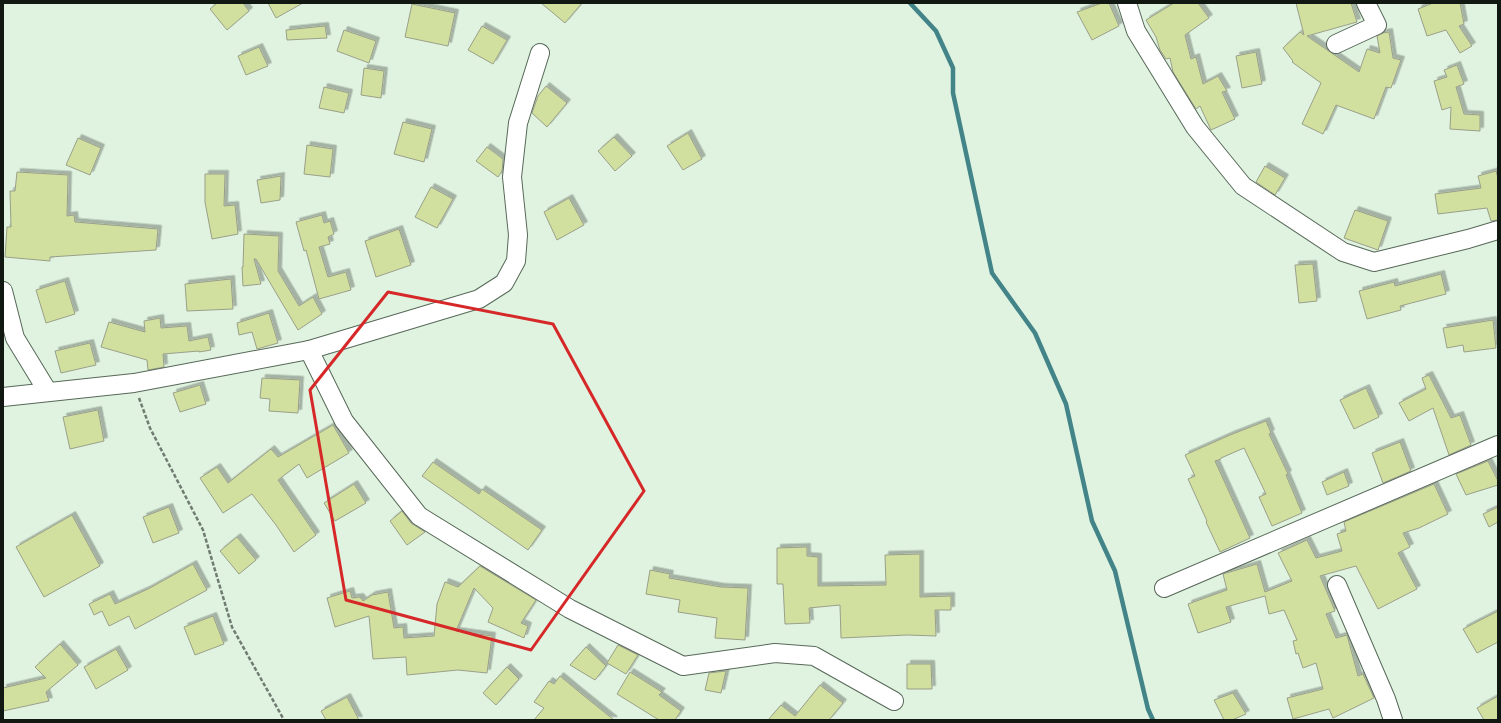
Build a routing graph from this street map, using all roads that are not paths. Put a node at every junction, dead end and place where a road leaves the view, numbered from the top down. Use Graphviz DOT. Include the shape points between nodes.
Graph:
graph roads {
  1 [pos="1127,3"];
  2 [pos="1366,3"];
  3 [pos="1336,44"];
  4 [pos="540,53"];
  5 [pos="1498,230"];
  6 [pos="3,292"];
  7 [pos="309,350"];
  8 [pos="48,392"];
  9 [pos="3,397"];
  10 [pos="1498,445"];
  11 [pos="1337,586"];
  12 [pos="1164,588"];
  13 [pos="894,701"];
  14 [pos="1393,720"];
  1 -- 5 [label="street" via="1136,31 1195,127 1243,186 1343,252 1374,262"];
  2 -- 3 [label="street" via="1377,25"];
  4 -- 7 [label="street" via="518,123 512,177 518,235 516,261 504,282 479,299"];
  6 -- 8 [label="street" via="15,338"];
  7 -- 8 [label="street" via="134,383"];
  7 -- 13 [label="street" via="344,421 419,516 570,609 683,666 774,652 814,656"];
  8 -- 9 [label="street"];
  10 -- 12 [label="street"];
  11 -- 14 [label="street"];
}
